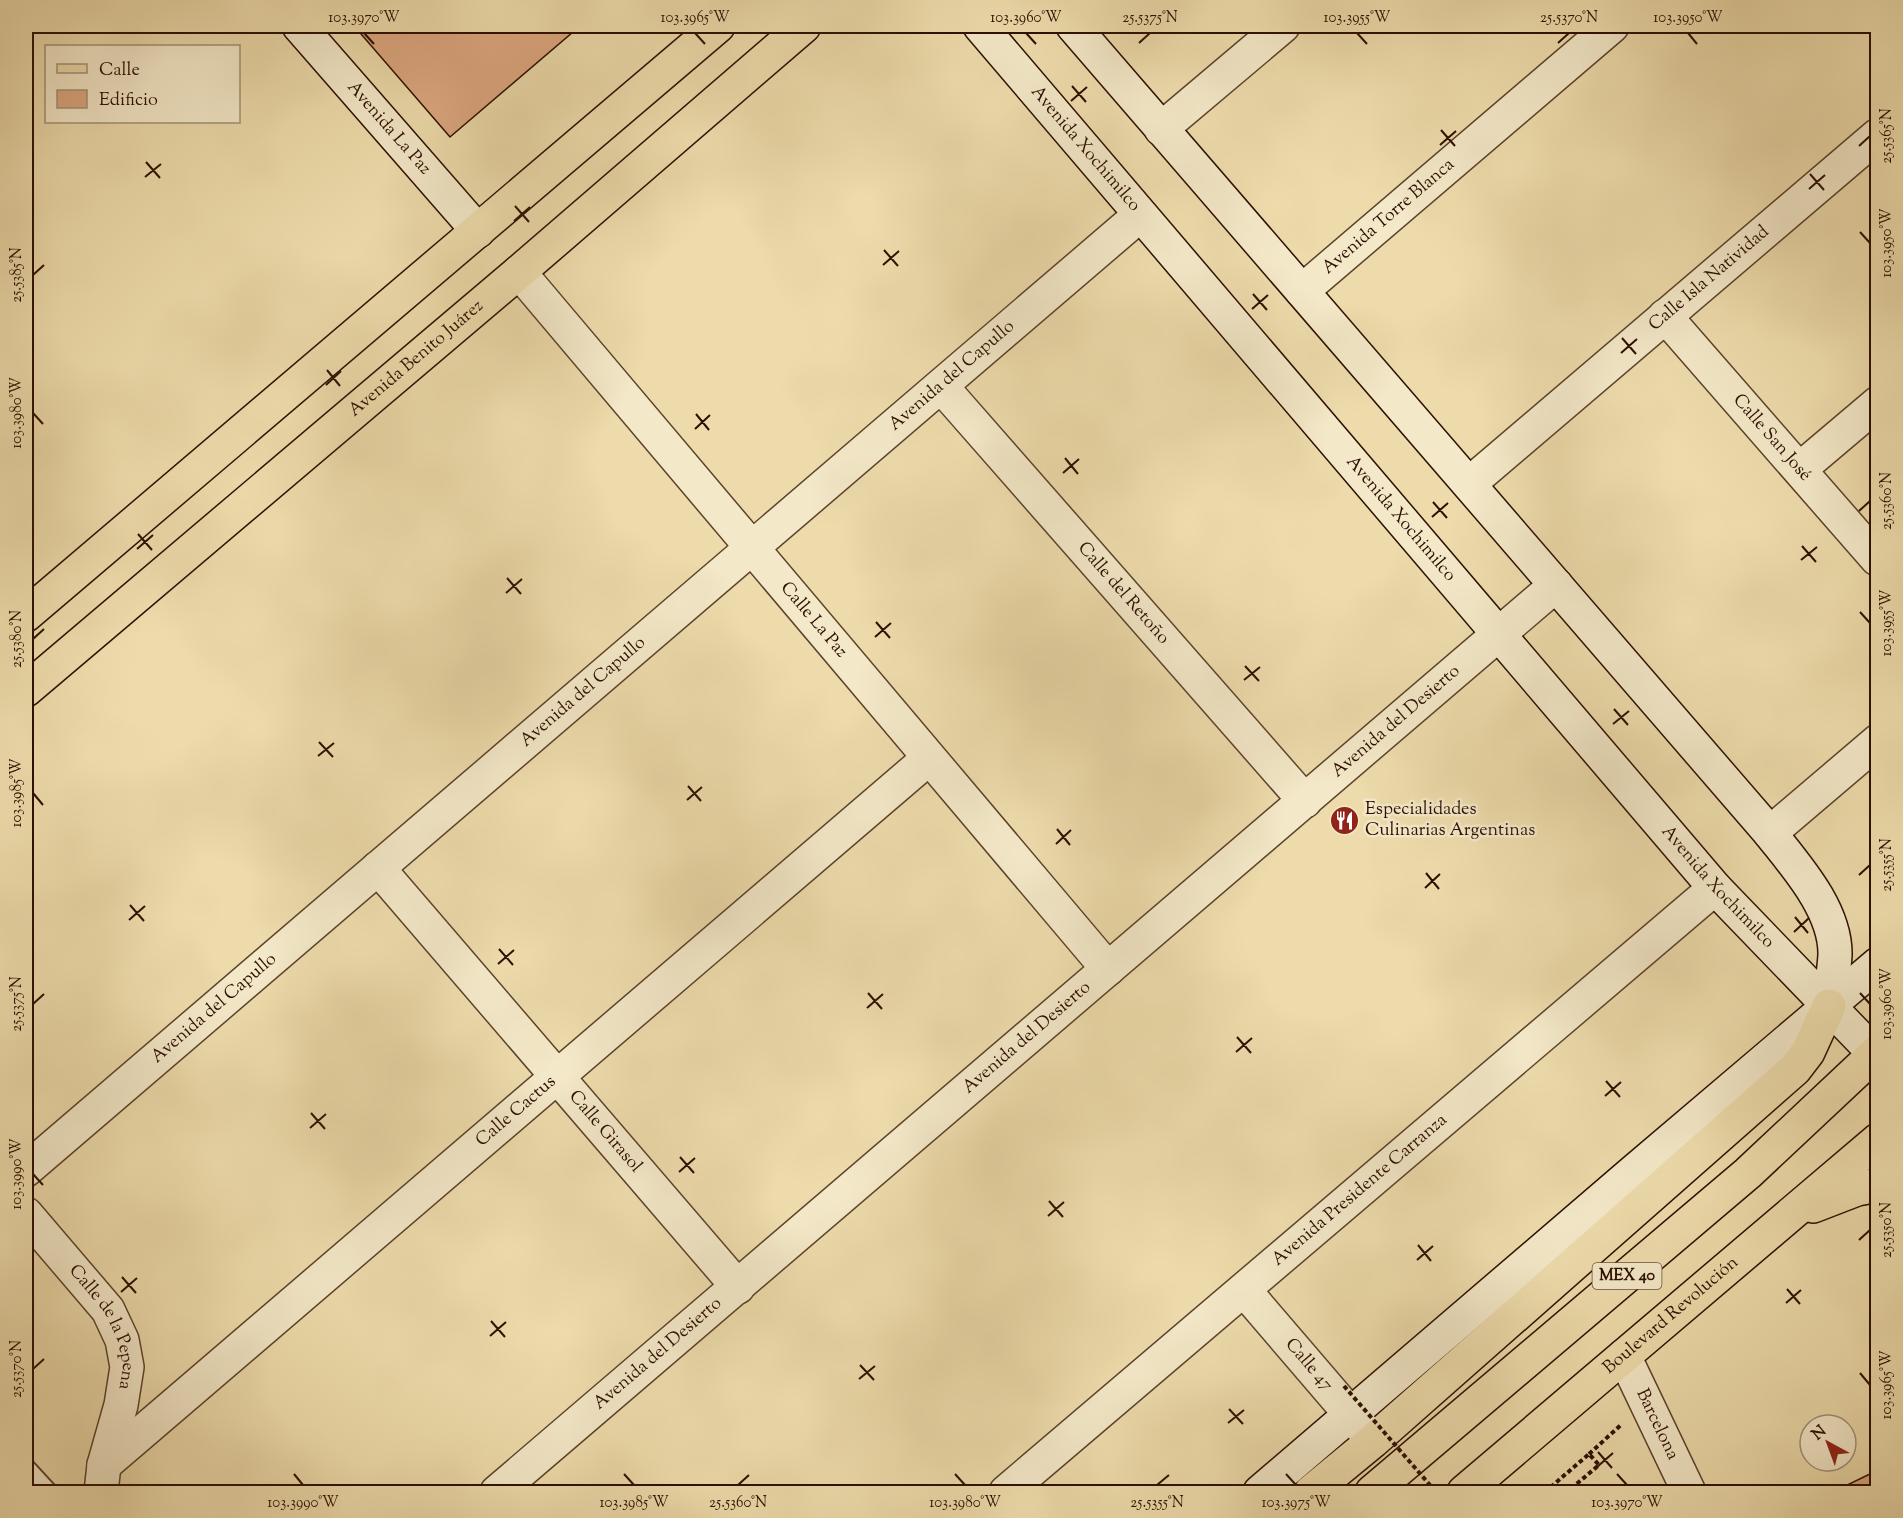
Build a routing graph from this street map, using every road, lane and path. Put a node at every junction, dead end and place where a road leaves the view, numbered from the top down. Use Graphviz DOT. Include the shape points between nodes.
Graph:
graph roads {
  1 [pos="299,26"];
  2 [pos="718,26"];
  3 [pos="804,26"];
  4 [pos="980,26"];
  5 [pos="1073,26"];
  6 [pos="1283,26"];
  7 [pos="1612,26"];
  8 [pos="1161,129"];
  9 [pos="1873,139"];
  10 [pos="1140,215"];
  11 [pos="478,231"];
  12 [pos="519,272"];
  13 [pos="1302,291"];
  14 [pos="1665,316"];
  15 [pos="941,386"];
  16 [pos="1878,404"];
  17 [pos="1800,469"];
  18 [pos="1469,484"];
  19 [pos="753,548"];
  20 [pos="1877,559"];
  21 [pos="1556,585"];
  22 [pos="26,615"];
  23 [pos="1499,635"];
  24 [pos="26,690"];
  25 [pos="1878,741"];
  26 [pos="929,758"];
  27 [pos="1305,801"];
  28 [pos="1770,833"];
  29 [pos="378,868"];
  30 [pos="1715,888"];
  31 [pos="1878,964"];
  32 [pos="1108,969"];
  33 [pos="1829,1006"];
  34 [pos="1877,1054"];
  35 [pos="557,1076"];
  36 [pos="1878,1140"];
  37 [pos="26,1170"];
  38 [pos="1878,1185"];
  39 [pos="26,1214"];
  40 [pos="1791,1214"];
  41 [pos="738,1287"];
  42 [pos="1244,1290"];
  43 [pos="1624,1356"];
  44 [pos="1347,1400"];
  45 [pos="1373,1441"];
  46 [pos="26,1467"];
  47 [pos="102,1479"];
  48 [pos="49,1492"];
  49 [pos="497,1492"];
  50 [pos="1006,1492"];
  51 [pos="1260,1492"];
  52 [pos="1311,1492"];
  53 [pos="1372,1492"];
  54 [pos="1436,1492"];
  55 [pos="1464,1492"];
  56 [pos="1545,1492"];
  57 [pos="1567,1492"];
  58 [pos="1689,1492"];
  1 -- 11 [label="street, Avenida La Paz"];
  2 -- 11 [label="main road"];
  3 -- 12 [label="main road, Avenida Benito Juárez"];
  4 -- 10 [label="street, Avenida Xochimilco"];
  5 -- 8 [label="street"];
  6 -- 8 [label="street"];
  7 -- 13 [label="street, Avenida Torre Blanca"];
  8 -- 13 [label="street"];
  9 -- 14 [label="street, Calle Isla Natividad"];
  10 -- 15 [label="street, Avenida del Capullo"];
  10 -- 23 [label="street, Avenida Xochimilco"];
  11 -- 22 [label="main road"];
  12 -- 19 [label="street, Calle La Paz"];
  12 -- 24 [label="main road, Avenida Benito Juárez"];
  13 -- 18 [label="street"];
  14 -- 17 [label="street, Calle San José"];
  14 -- 18 [label="street, Calle Isla Natividad"];
  15 -- 19 [label="street, Avenida del Capullo"];
  15 -- 27 [label="street, Calle del Retoño"];
  16 -- 17 [label="street"];
  17 -- 20 [label="street, Calle San José"];
  18 -- 21 [label="street"];
  19 -- 26 [label="street, Calle La Paz"];
  19 -- 29 [label="street, Avenida del Capullo"];
  21 -- 23 [label="street, Avenida del Desierto"];
  21 -- 28 [label="street"];
  23 -- 27 [label="street, Avenida del Desierto"];
  23 -- 30 [label="street, Avenida Xochimilco"];
  25 -- 28 [label="street"];
  26 -- 32 [label="street, Calle La Paz"];
  26 -- 35 [label="street, Calle Cactus"];
  27 -- 32 [label="street, Avenida del Desierto"];
  28 -- 33 [label="street" via="1810,885 1831,925 1835,953"];
  29 -- 35 [label="street, Calle Girasol"];
  29 -- 37 [label="street, Avenida del Capullo"];
  30 -- 33 [label="street, Avenida Xochimilco"];
  30 -- 42 [label="street, Avenida Presidente Carranza"];
  31 -- 33 [label="street"];
  32 -- 41 [label="street, Avenida del Desierto"];
  33 -- 34 [label="street, Avenida Xochimilco"];
  33 -- 44 [label="street" via="1632,1173"];
  33 -- 45 [label="main road" via="1808,1052 1795,1069"];
  34 -- 53 [label="main road, MEX 40" via="1748,1173"];
  35 -- 41 [label="street, Calle Girasol"];
  35 -- 47 [label="street, Calle Cactus"];
  36 -- 40 [label="main road, Boulevard Revolución"];
  38 -- 40 [label="main road"];
  39 -- 47 [label="street, Calle de la Pepena" via="108,1310 122,1340 127,1367 123,1395"];
  40 -- 43 [label="main road, Boulevard Revolución"];
  41 -- 49 [label="street, Avenida del Desierto"];
  42 -- 44 [label="street, Calle 47"];
  42 -- 50 [label="street, Avenida Presidente Carranza"];
  43 -- 55 [label="main road, Boulevard Revolución"];
  43 -- 58 [label="street, Barcelona"];
  44 -- 45 [label="street, Calle 47"];
  44 -- 51 [label="street"];
  44 -- 54 [label="path, bridge"];
  45 -- 52 [label="main road"];
  46 -- 48 [label="lane"];
  56 -- 57 [label="path" via="1589,1454 1599,1465"];
}
